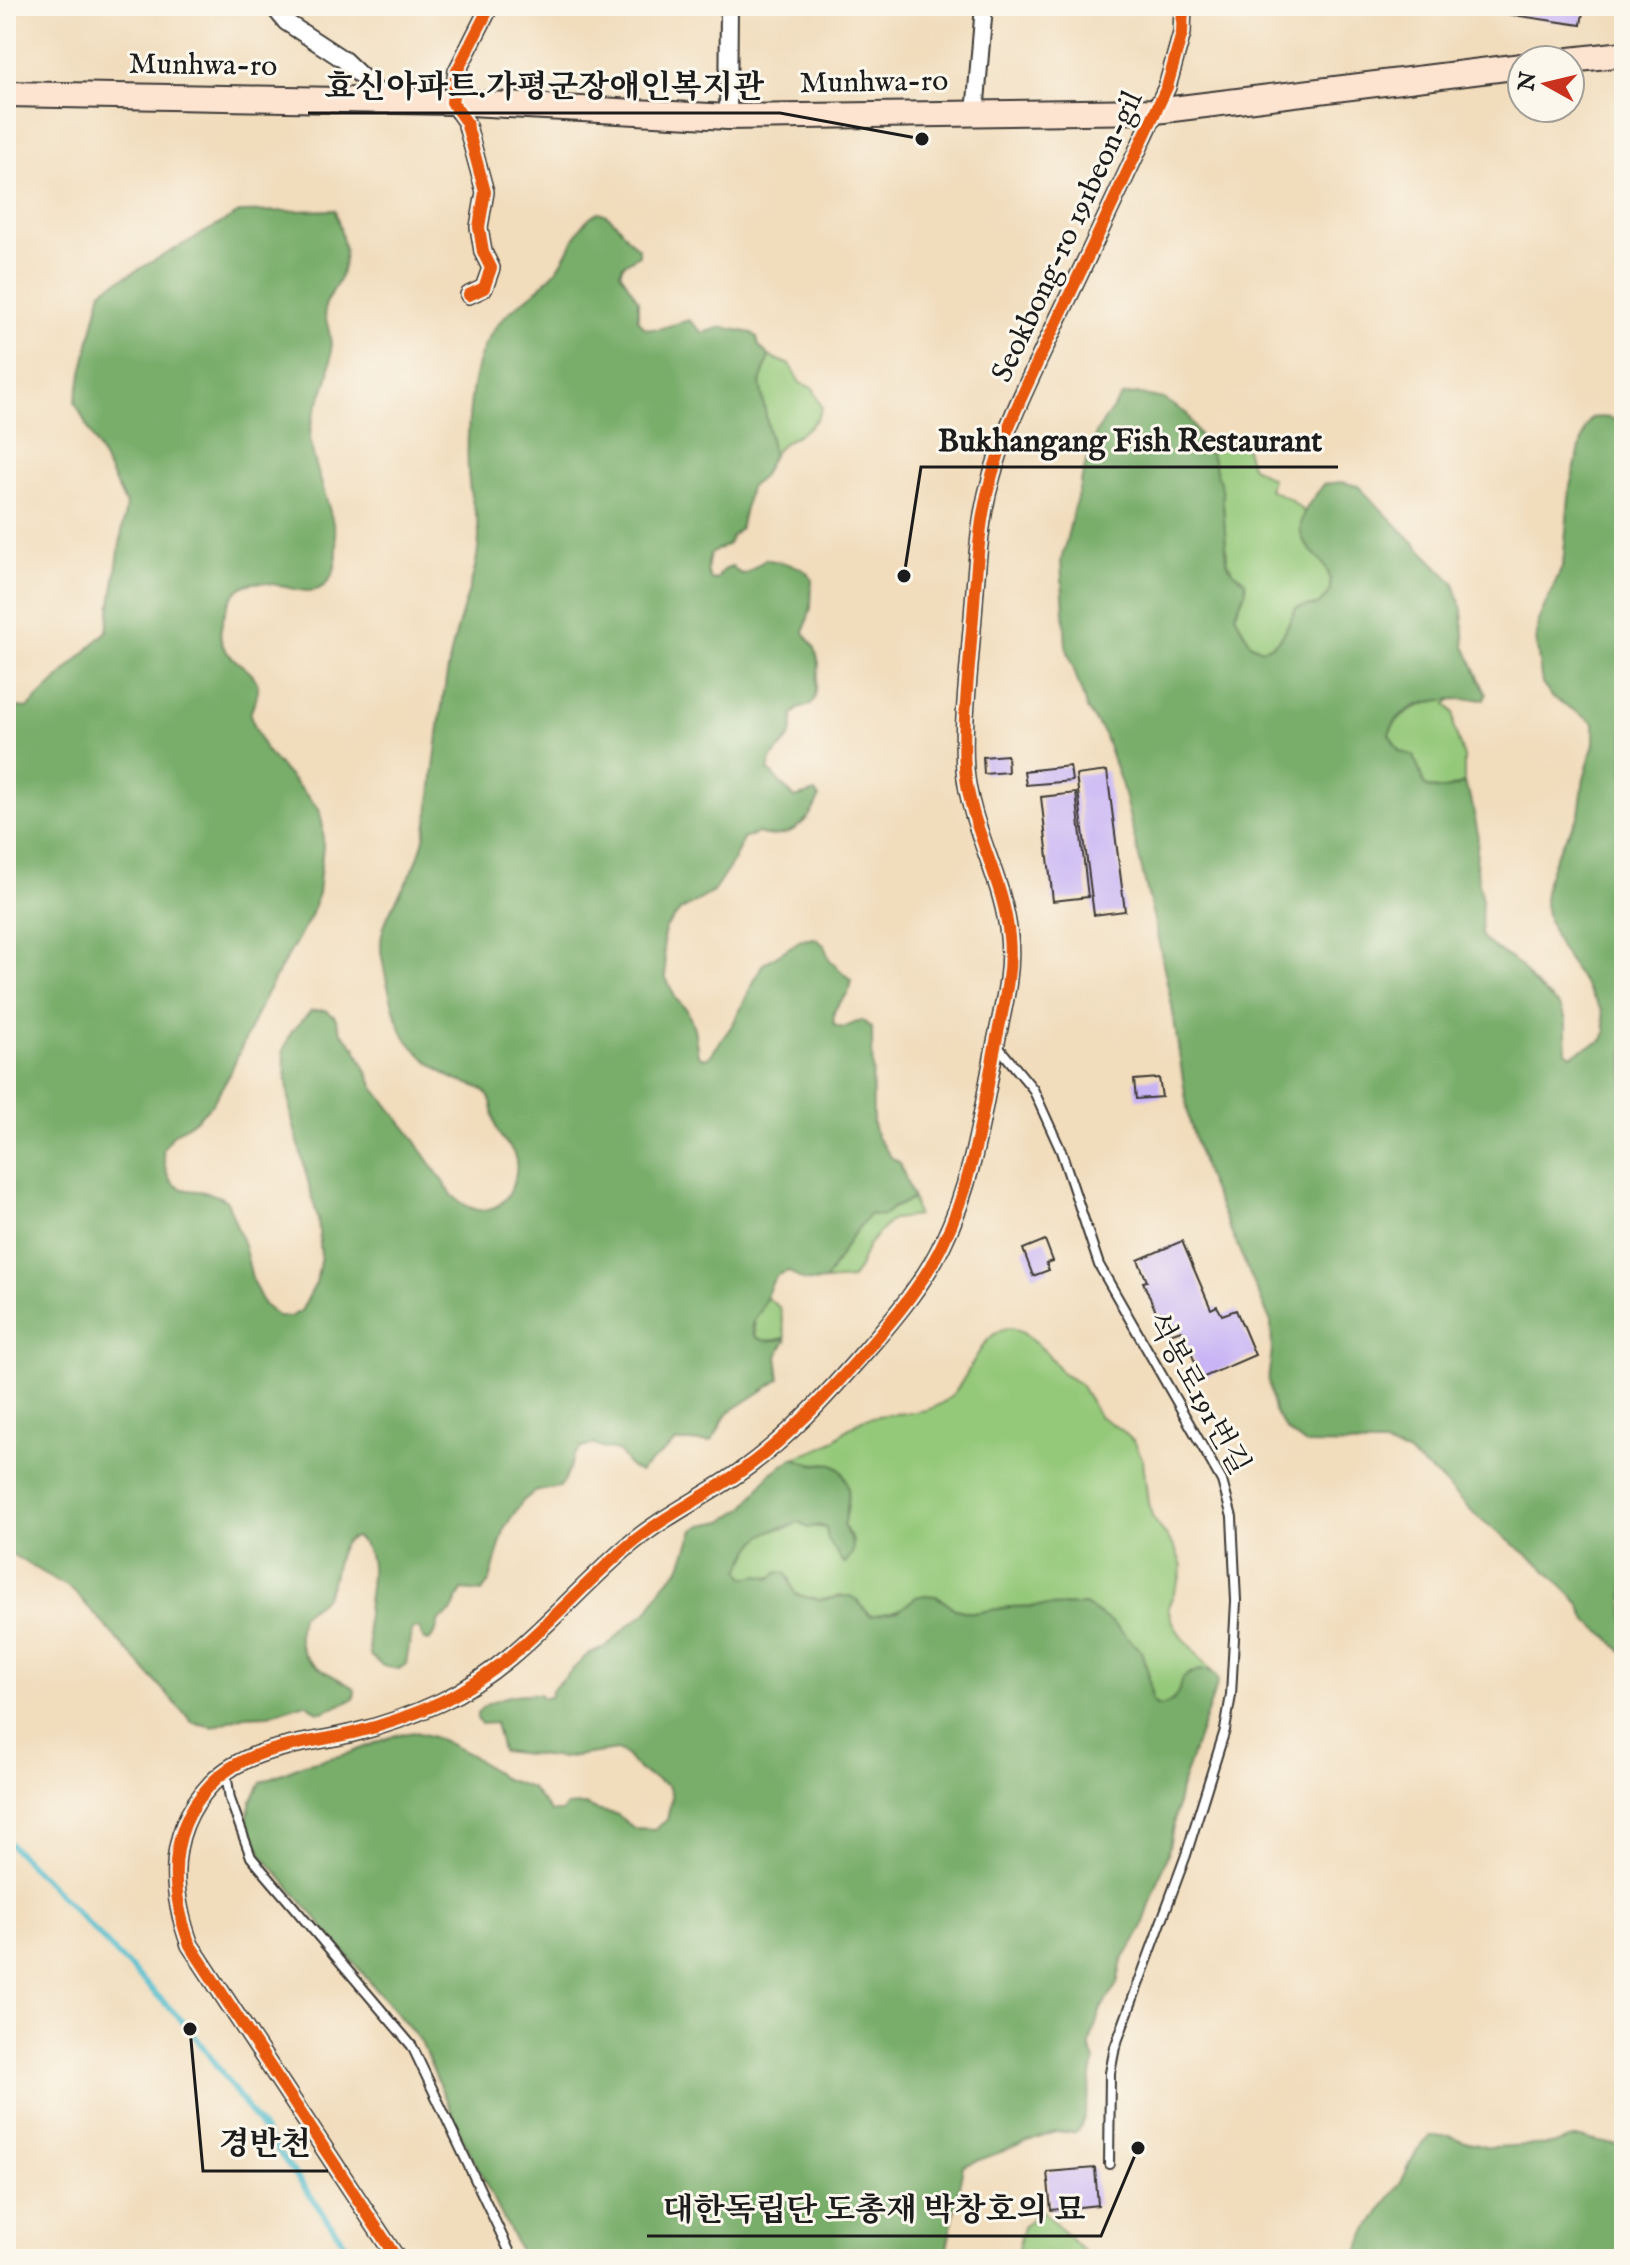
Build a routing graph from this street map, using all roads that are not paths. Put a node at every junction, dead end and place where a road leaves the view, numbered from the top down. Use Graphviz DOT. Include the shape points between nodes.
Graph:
graph roads {
  1 [pos="273,6"];
  2 [pos="490,6"];
  3 [pos="729,6"];
  4 [pos="984,6"];
  5 [pos="1183,6"];
  6 [pos="1624,54"];
  7 [pos="1586,58"];
  8 [pos="1506,68"];
  9 [pos="6,94"];
  10 [pos="387,101"];
  11 [pos="452,102"];
  12 [pos="1156,111"];
  13 [pos="975,114"];
  14 [pos="728,117"];
  15 [pos="469,295"];
  16 [pos="995,1043"];
  17 [pos="226,1773"];
  18 [pos="1109,2164"];
  19 [pos="397,2259"];
  20 [pos="513,2259"];
  1 -- 10 [label="street"];
  2 -- 11 [label="street" via="457,71"];
  3 -- 14 [label="street"];
  4 -- 13 [label="street, Munhwa-ro"];
  5 -- 12 [label="street, Seokbong-ro 191beon-gil" via="1176,58"];
  6 -- 7 [label="main road"];
  8 -- 12 [label="main road, Munhwa-ro"];
  9 -- 10 [label="main road, Munhwa-ro"];
  10 -- 11 [label="main road, Munhwa-ro"];
  11 -- 14 [label="main road, Munhwa-ro"];
  11 -- 15 [label="street" via="466,122 485,192 479,227 491,268 484,288"];
  12 -- 13 [label="main road, Munhwa-ro"];
  12 -- 16 [label="street, Seokbong-ro 191beon-gil" via="1001,441 983,513 965,768 973,819 1004,900 1010,944"];
  13 -- 14 [label="main road, Munhwa-ro"];
  16 -- 17 [label="street, Seokbong-ro 191beon-gil" via="975,1145 943,1245 872,1344 779,1442 657,1523 525,1645 444,1701 356,1732 272,1748"];
  16 -- 18 [label="lane, 석봉로191번길" via="1043,1108 1099,1265 1222,1481 1232,1517 1236,1601 1225,1730 1186,1855 1115,2047"];
  17 -- 19 [label="street, Seokbong-ro 191beon-gil" via="214,1780 189,1815 178,1847 174,1881 179,1915 190,1945"];
  17 -- 20 [label="lane" via="251,1857 412,2046"];
}
